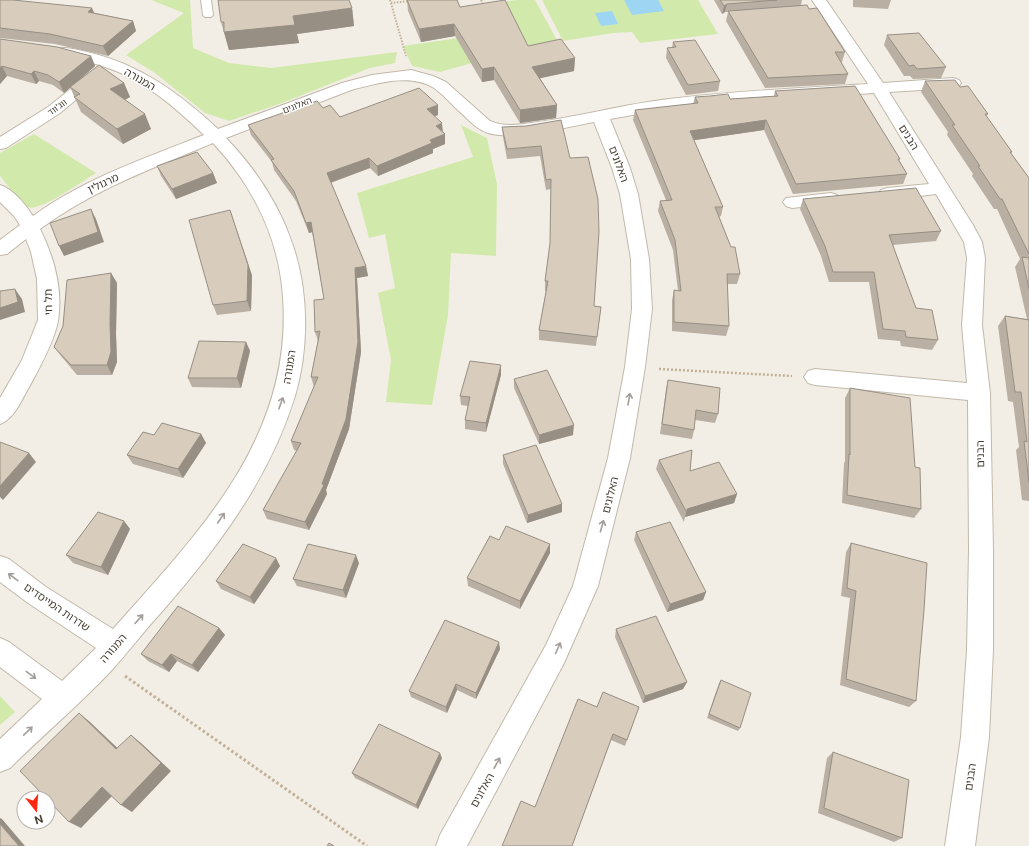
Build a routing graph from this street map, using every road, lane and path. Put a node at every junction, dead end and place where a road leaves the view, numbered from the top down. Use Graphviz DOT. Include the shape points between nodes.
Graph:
graph roads {
  1 [pos="206,0"];
  2 [pos="390,0"];
  3 [pos="481,0"];
  4 [pos="412,1"];
  5 [pos="391,3"];
  6 [pos="820,6"];
  7 [pos="486,11"];
  8 [pos="208,15"];
  9 [pos="50,50"];
  10 [pos="117,66"];
  11 [pos="412,75"];
  12 [pos="956,83"];
  13 [pos="879,88"];
  14 [pos="88,92"];
  15 [pos="600,116"];
  16 [pos="216,136"];
  17 [pos="0,144"];
  18 [pos="942,188"];
  19 [pos="0,191"];
  20 [pos="871,195"];
  21 [pos="847,197"];
  22 [pos="792,202"];
  23 [pos="30,227"];
  24 [pos="0,249"];
  25 [pos="635,367"];
  26 [pos="814,377"];
  27 [pos="979,393"];
  28 [pos="0,415"];
  29 [pos="0,567"];
  30 [pos="0,652"];
  31 [pos="109,652"];
  32 [pos="63,698"];
  33 [pos="0,758"];
  34 [pos="367,846"];
  35 [pos="451,846"];
  36 [pos="960,846"];
  1 -- 8 [label="lane"];
  2 -- 5 [label="path"];
  3 -- 7 [label="path"];
  4 -- 5 [label="path"];
  5 -- 11 [label="path"];
  6 -- 13 [label="street, הבנים"];
  9 -- 10 [label="street, המנורה"];
  10 -- 14 [label="street"];
  10 -- 16 [label="street, המנורה" via="155,87"];
  10 -- 17 [label="street, ווג'ווד"];
  11 -- 15 [label="street, האלונים" via="440,85 484,125 494,129 512,130 546,126"];
  11 -- 16 [label="street, האלונים" via="348,86"];
  12 -- 13 [label="street, האלונים"];
  13 -- 15 [label="street, האלונים" via="708,99"];
  13 -- 18 [label="street, הבנים"];
  15 -- 25 [label="street, האלונים" via="622,168 640,259 642,308"];
  16 -- 23 [label="street, מרגולין" via="86,191"];
  31 -- 16 [label="street, המנורה, one-way" via="212,532 250,475 271,431 291,364 294,329 292,288 286,254 278,230 249,174"];
  18 -- 20 [label="street"];
  18 -- 27 [label="street, הבנים" via="974,242 976,258 972,325"];
  19 -- 23 [label="street, תל חי" via="22,214"];
  21 -- 22 [label="street"];
  23 -- 24 [label="street, מרגולין"];
  23 -- 28 [label="street, תל חי" via="43,258 48,290 48,321 14,397"];
  25 -- 26 [label="path"];
  35 -- 25 [label="street, האלונים, one-way" via="555,654 585,586 619,458"];
  26 -- 27 [label="street"];
  27 -- 36 [label="street, הבנים" via="980,650 975,738"];
  31 -- 29 [label="street, שדרות המייסדים, one-way"];
  30 -- 32 [label="street, one-way"];
  31 -- 32 [label="street, המנורה"];
  31 -- 34 [label="path"];
  33 -- 32 [label="street, המנורה, one-way"];
}
